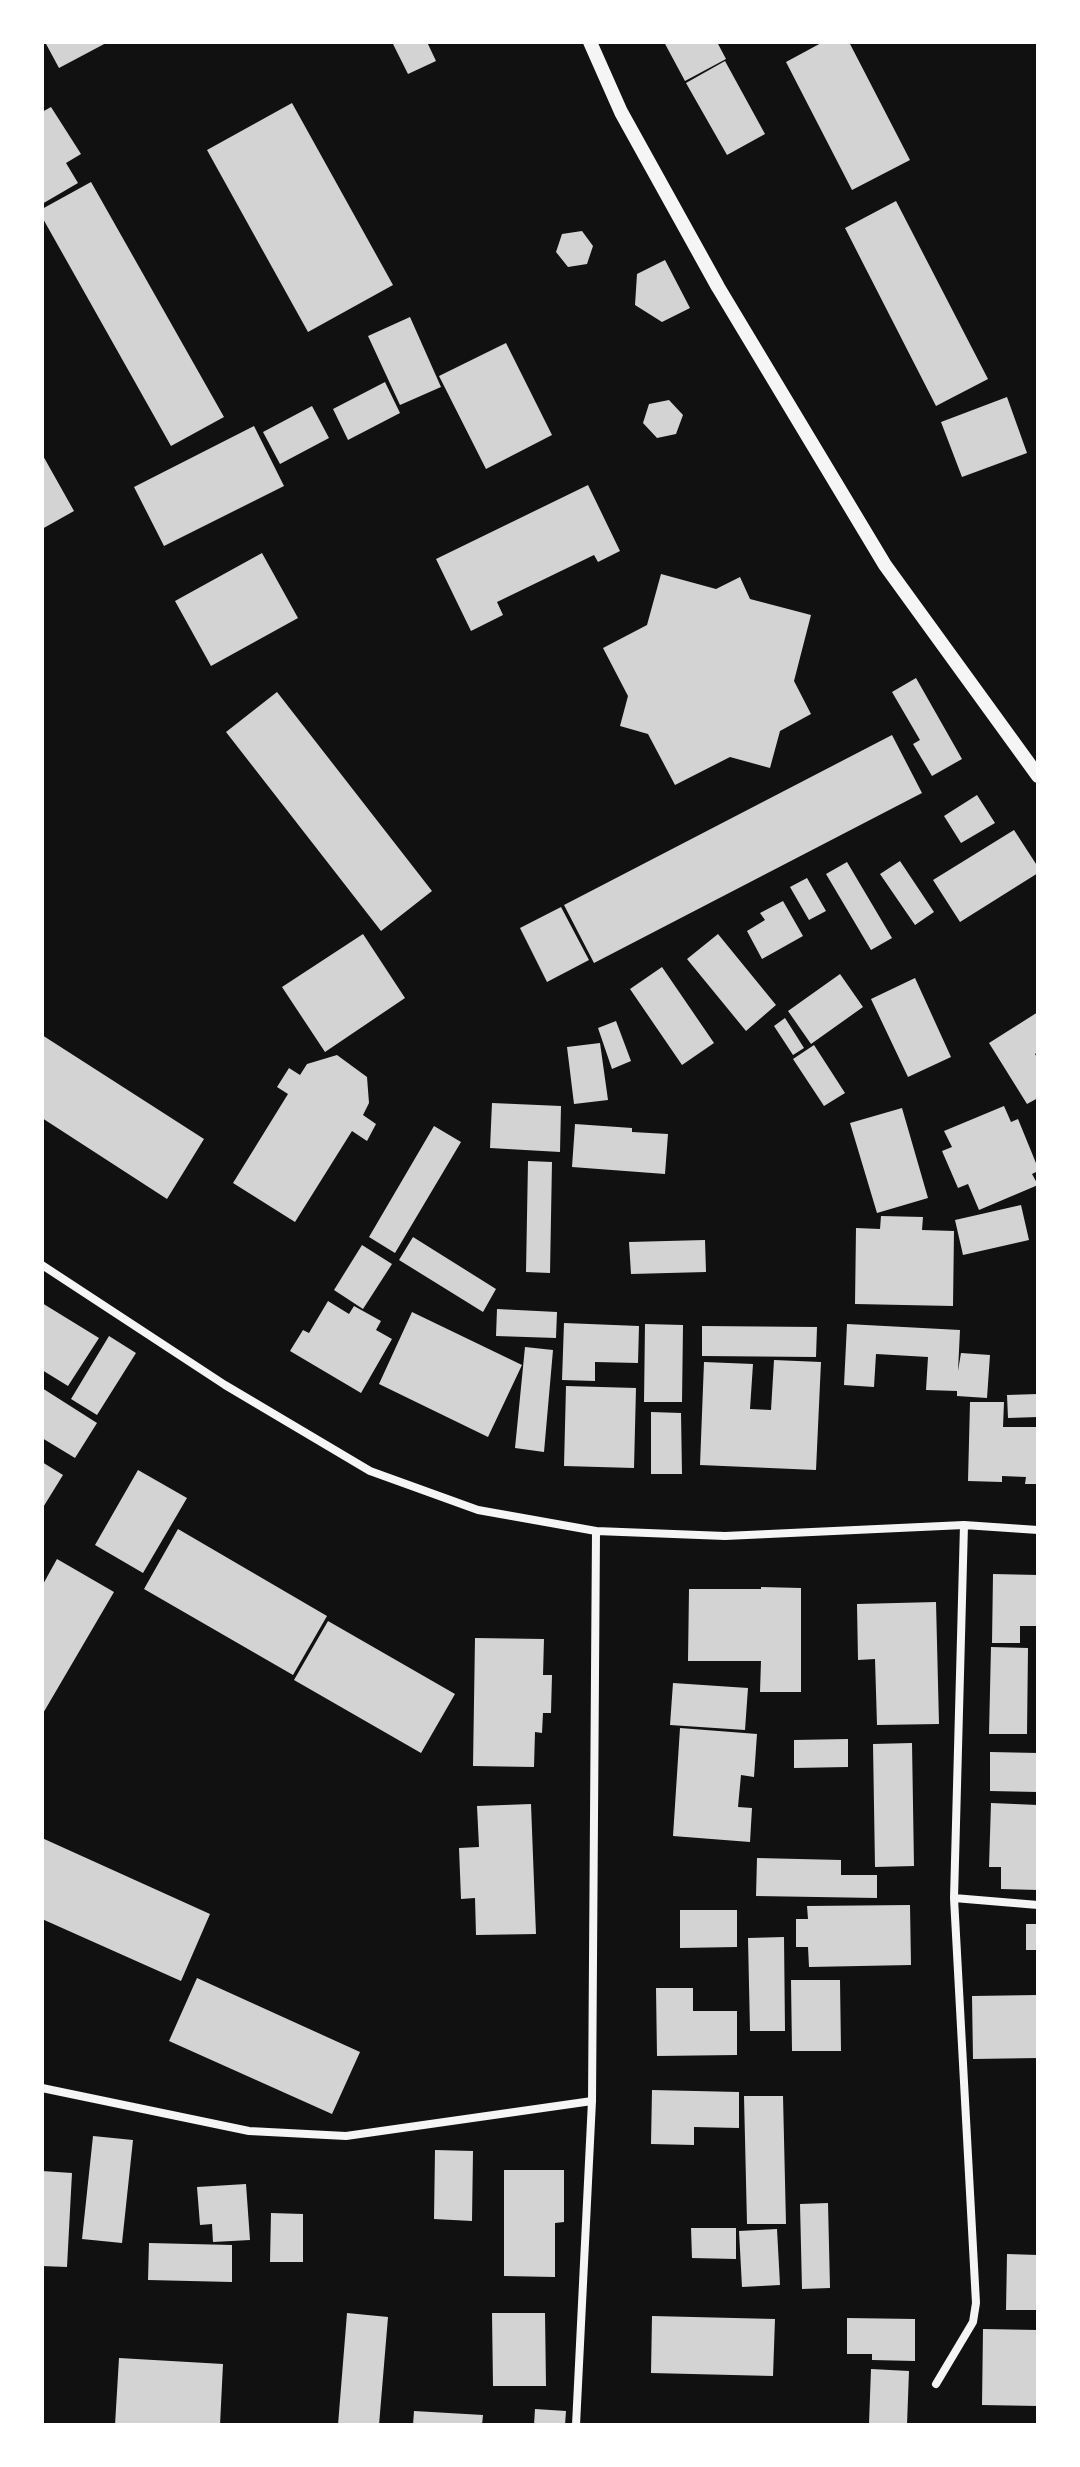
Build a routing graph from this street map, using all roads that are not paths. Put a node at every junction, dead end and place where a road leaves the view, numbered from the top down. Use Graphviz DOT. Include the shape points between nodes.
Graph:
graph roads {
  1 [pos="590,42"];
  2 [pos="1038,774"];
  3 [pos="42,1265"];
  4 [pos="964,1525"];
  5 [pos="1038,1530"];
  6 [pos="596,1531"];
  7 [pos="954,1898"];
  8 [pos="1038,1905"];
  9 [pos="42,2088"];
  10 [pos="592,2101"];
  11 [pos="936,2384"];
  12 [pos="576,2425"];
  1 -- 2 [label="street" via="621,112 718,287 885,565"];
  3 -- 6 [label="street" via="225,1385 370,1471 478,1510"];
  4 -- 5 [label="street"];
  4 -- 6 [label="street" via="725,1536"];
  4 -- 7 [label="street"];
  6 -- 10 [label="street"];
  7 -- 8 [label="street"];
  7 -- 11 [label="street" via="976,2303 973,2322"];
  9 -- 10 [label="street" via="249,2131 346,2136"];
  10 -- 12 [label="street"];
}
